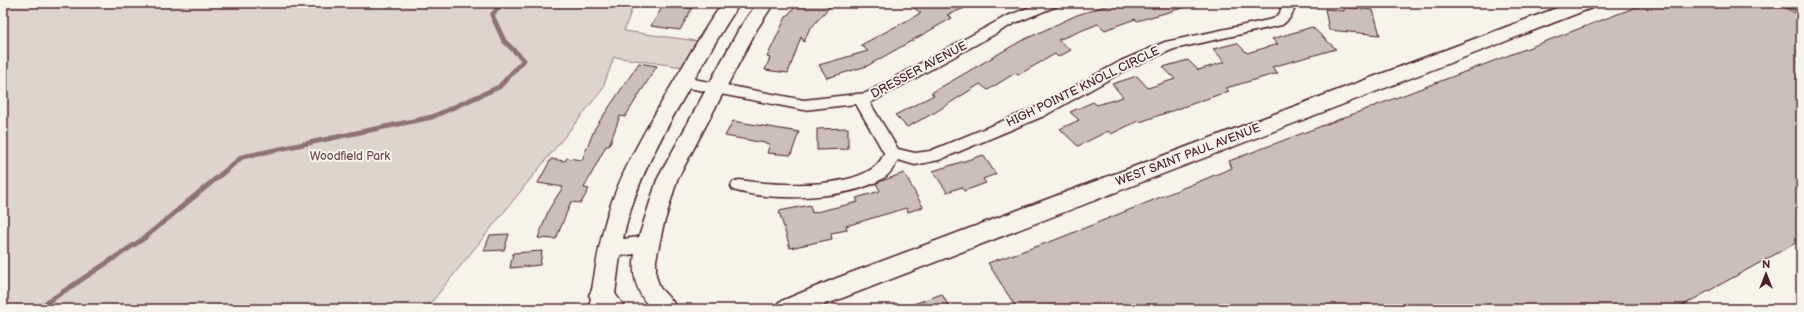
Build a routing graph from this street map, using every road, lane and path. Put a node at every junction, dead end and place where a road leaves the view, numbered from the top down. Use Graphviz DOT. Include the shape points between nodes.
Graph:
graph roads {
  1 [pos="732,3"];
  2 [pos="766,3"];
  3 [pos="1052,3"];
  4 [pos="1285,3"];
  5 [pos="1588,3"];
  6 [pos="1789,3"];
  7 [pos="1801,7"];
  8 [pos="683,82"];
  9 [pos="716,89"];
  10 [pos="860,99"];
  11 [pos="892,153"];
  12 [pos="739,186"];
  13 [pos="648,245"];
  14 [pos="611,248"];
  15 [pos="605,304"];
  16 [pos="665,309"];
  17 [pos="788,309"];
  1 -- 8 [label="street"];
  2 -- 9 [label="street" via="748,29"];
  3 -- 10 [label="street, DRESSER AVENUE" via="1010,20 869,98"];
  4 -- 11 [label="street, HIGH POINTE KNOLL CIRCLE" via="1287,12 1284,18 1277,22 1170,44 1126,64 1039,112 933,156 915,159"];
  5 -- 17 [label="main road, WEST SAINT PAUL AVENUE"];
  6 -- 7 [label="lane"];
  8 -- 9 [label="street, DRESSER AVENUE"];
  8 -- 14 [label="street" via="635,171 621,205"];
  9 -- 10 [label="street, DRESSER AVENUE" via="804,105"];
  9 -- 13 [label="street" via="667,180"];
  10 -- 11 [label="street"];
  11 -- 12 [label="street" via="886,166 878,174 854,182 811,191 779,192"];
  13 -- 14 [label="street"];
  13 -- 16 [label="street" via="645,260 647,284 656,300"];
  14 -- 15 [label="street"];
}
